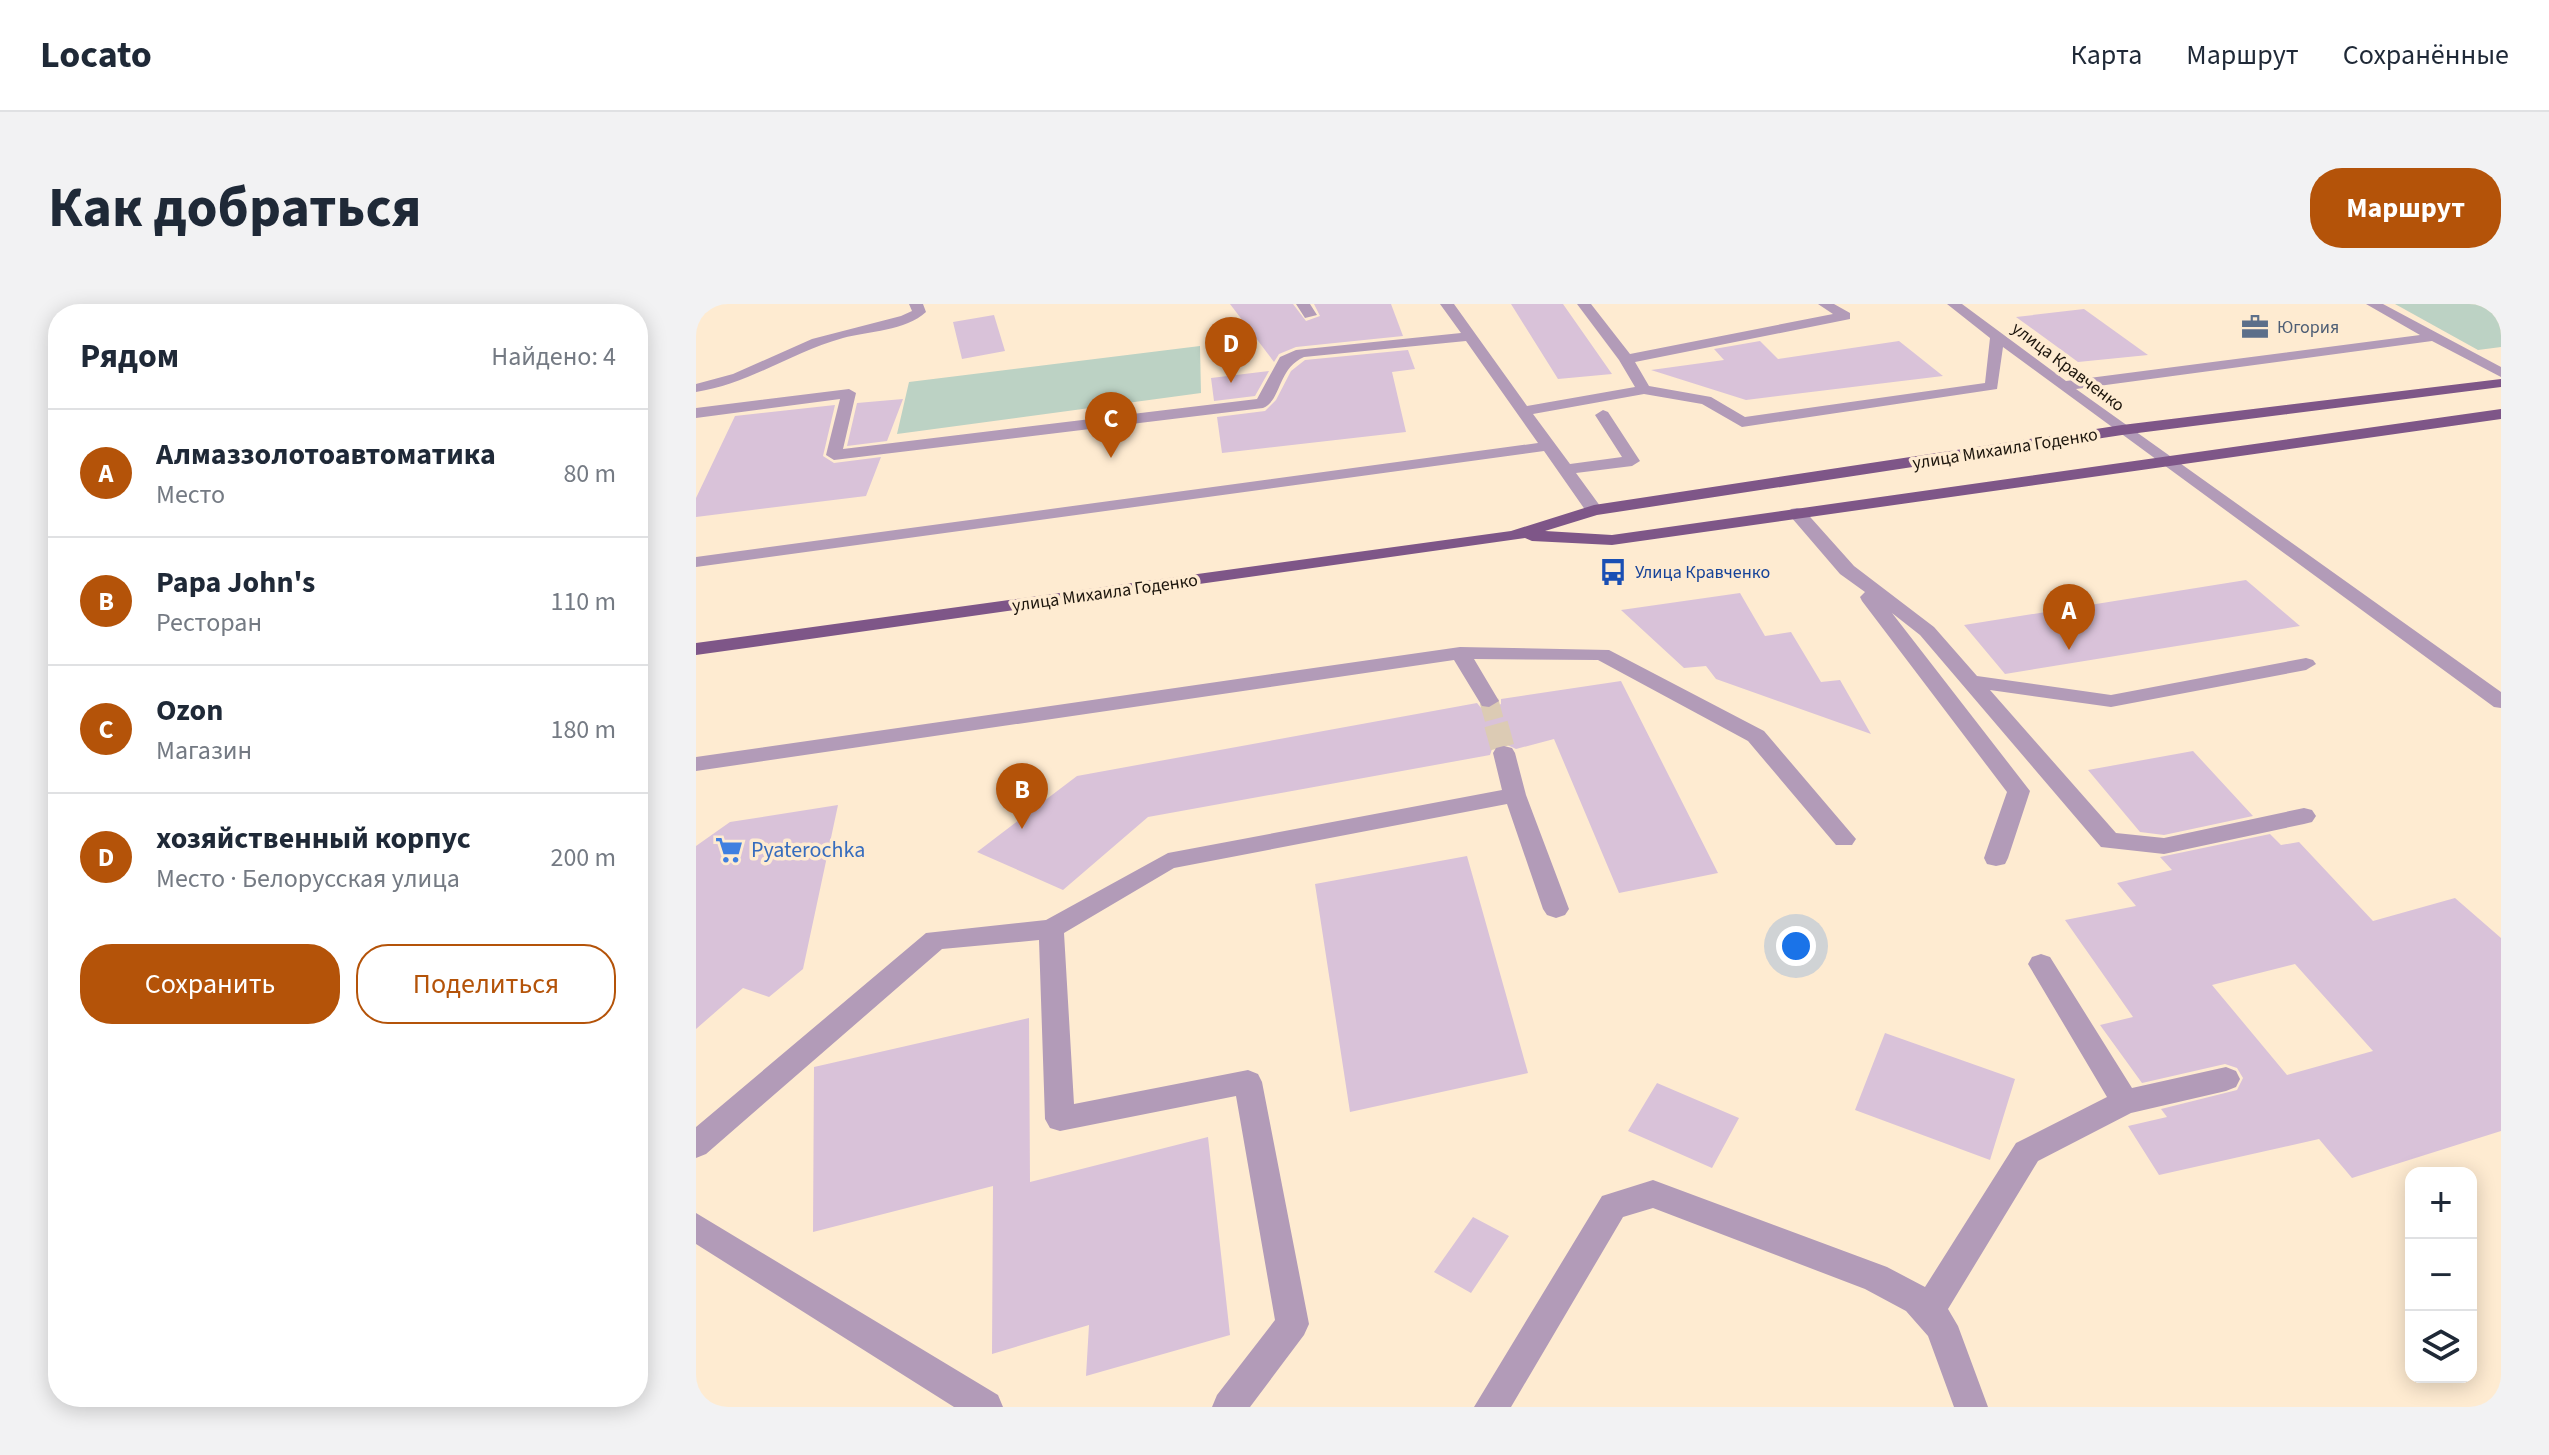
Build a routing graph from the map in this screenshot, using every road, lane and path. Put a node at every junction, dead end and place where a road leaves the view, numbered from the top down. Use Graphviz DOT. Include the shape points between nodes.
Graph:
graph roads {
  1 [pos="1447,304"];
  2 [pos="1584,304"];
  3 [pos="1825,304"];
  4 [pos="1954,304"];
  5 [pos="2373,304"];
  6 [pos="918,306"];
  7 [pos="1470,336"];
  8 [pos="1997,336"];
  9 [pos="2434,337"];
  10 [pos="1626,359"];
  11 [pos="2501,373"];
  12 [pos="2501,383"];
  13 [pos="2062,386"];
  14 [pos="696,388"];
  15 [pos="1644,390"];
  16 [pos="1525,411"];
  17 [pos="696,413"];
  18 [pos="2501,414"];
  19 [pos="1603,415"];
  20 [pos="2122,430"];
  21 [pos="1548,446"];
  22 [pos="2164,460"];
  23 [pos="1565,470"];
  24 [pos="1594,510"];
  25 [pos="1797,513"];
  26 [pos="1513,536"];
  27 [pos="696,562"];
  28 [pos="1847,570"];
  29 [pos="696,649"];
  30 [pos="1460,653"];
  31 [pos="2306,664"];
  32 [pos="1968,681"];
  33 [pos="1489,701"];
  34 [pos="2501,702"];
  35 [pos="1504,753"];
  36 [pos="696,764"];
  37 [pos="1515,795"];
  38 [pos="2304,816"];
  39 [pos="1844,839"];
  40 [pos="1996,858"];
  41 [pos="1556,909"];
  42 [pos="1051,929"];
  43 [pos="2041,964"];
  44 [pos="2226,1079"];
  45 [pos="2125,1102"];
  46 [pos="696,1145"];
  47 [pos="696,1227"];
  48 [pos="1928,1312"];
  49 [pos="986,1407"];
  50 [pos="1229,1407"];
  51 [pos="1491,1407"];
  52 [pos="1971,1407"];
  1 -- 7 [label="street"];
  2 -- 10 [label="street"];
  3 -- 10 [label="street" via="1845,316"];
  4 -- 8 [label="street, улица Кравченко"];
  5 -- 9 [label="street"];
  6 -- 14 [label="street" via="915,316 807,345 739,377"];
  7 -- 16 [label="street"];
  7 -- 17 [label="street" via="1301,353 1285,360 1263,403 834,455 849,393"];
  8 -- 13 [label="street, улица Кравченко"];
  8 -- 15 [label="street" via="1992,386 1976,389 1742,422 1706,400"];
  9 -- 11 [label="street"];
  9 -- 13 [label="street"];
  10 -- 15 [label="street"];
  12 -- 20 [label="main road, улица Михаила Годенко"];
  13 -- 20 [label="street, улица Кравченко"];
  15 -- 16 [label="street"];
  16 -- 21 [label="street"];
  18 -- 22 [label="main road, улица Михаила Годенко"];
  19 -- 23 [label="street" via="1632,461"];
  20 -- 22 [label="street, улица Кравченко"];
  20 -- 24 [label="main road, улица Михаила Годенко"];
  21 -- 23 [label="street"];
  21 -- 27 [label="street"];
  22 -- 25 [label="main road, улица Михаила Годенко"];
  22 -- 34 [label="street, улица Кравченко"];
  23 -- 24 [label="street"];
  24 -- 26 [label="main road, улица Михаила Годенко"];
  25 -- 26 [label="main road, улица Михаила Годенко" via="1612,540"];
  25 -- 28 [label="street"];
  26 -- 29 [label="main road, улица Михаила Годенко"];
  28 -- 32 [label="street" via="1927,631"];
  28 -- 40 [label="street" via="2019,791"];
  30 -- 33 [label="street"];
  30 -- 36 [label="street"];
  30 -- 39 [label="street" via="1602,654 1756,736"];
  31 -- 32 [label="street" via="2111,701"];
  32 -- 38 [label="street" via="2109,841 2164,846"];
  35 -- 37 [label="street"];
  37 -- 41 [label="street"];
  37 -- 42 [label="street" via="1168,861"];
  42 -- 46 [label="street" via="935,940"];
  42 -- 50 [label="street" via="1060,1119 1248,1082 1292,1324"];
  43 -- 45 [label="street"];
  44 -- 45 [label="street"];
  45 -- 48 [label="street" via="2027,1152"];
  47 -- 49 [label="street"];
  48 -- 51 [label="street" via="1918,1300 1876,1278 1653,1194 1613,1206"];
  48 -- 52 [label="street" via="1941,1326"];
}
